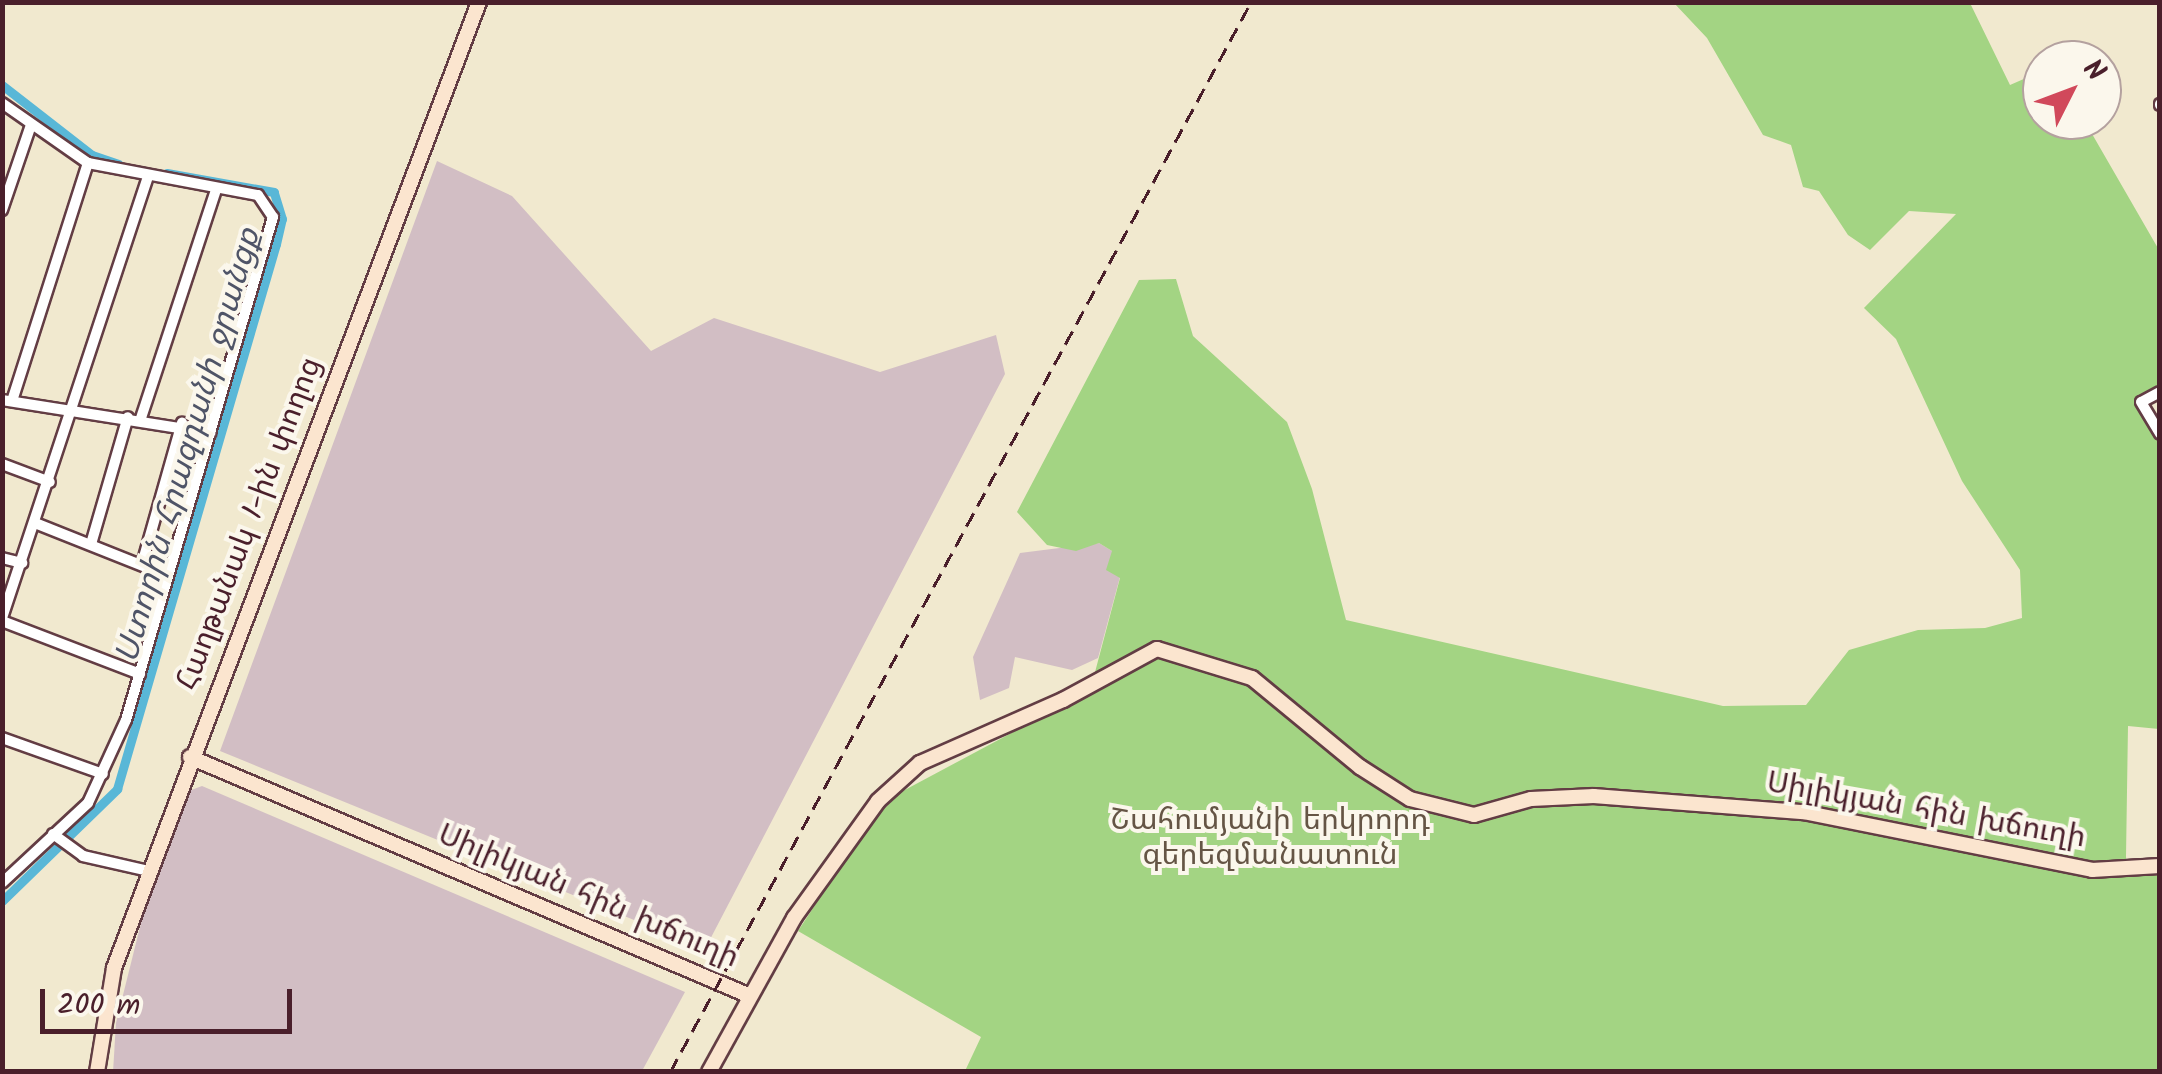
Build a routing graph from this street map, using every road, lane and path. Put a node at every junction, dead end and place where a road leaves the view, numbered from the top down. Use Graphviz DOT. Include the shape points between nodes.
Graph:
graph roads {
  1 [pos="479,2"];
  2 [pos="2,103"];
  3 [pos="31,125"];
  4 [pos="88,163"];
  5 [pos="148,176"];
  6 [pos="7,180"];
  7 [pos="216,190"];
  8 [pos="2,210"];
  9 [pos="2160,392"];
  10 [pos="7,400"];
  11 [pos="74,411"];
  12 [pos="128,417"];
  13 [pos="142,418"];
  14 [pos="182,424"];
  15 [pos="210,432"];
  16 [pos="2160,434"];
  17 [pos="2,464"];
  18 [pos="50,482"];
  19 [pos="34,523"];
  20 [pos="90,544"];
  21 [pos="2,558"];
  22 [pos="22,563"];
  23 [pos="142,564"];
  24 [pos="168,576"];
  25 [pos="2,620"];
  26 [pos="140,674"];
  27 [pos="2,738"];
  28 [pos="190,757"];
  29 [pos="103,774"];
  30 [pos="53,834"];
  31 [pos="2160,866"];
  32 [pos="149,871"];
  33 [pos="2,883"];
  34 [pos="750,996"];
  35 [pos="96,1072"];
  36 [pos="709,1072"];
  1 -- 28 [label="street, Հաղթանակ 1-ին փողոց"];
  2 -- 3 [label="street"];
  3 -- 4 [label="street"];
  3 -- 6 [label="street"];
  4 -- 5 [label="street"];
  4 -- 10 [label="street"];
  5 -- 7 [label="street"];
  5 -- 11 [label="street"];
  6 -- 8 [label="street"];
  7 -- 13 [label="street"];
  7 -- 15 [label="street" via="258,195 273,216"];
  9 -- 16 [label="street" via="2141,402"];
  10 -- 11 [label="street"];
  11 -- 12 [label="street"];
  11 -- 18 [label="street"];
  12 -- 13 [label="street"];
  12 -- 20 [label="street"];
  13 -- 14 [label="street"];
  14 -- 15 [label="street"];
  14 -- 23 [label="street"];
  15 -- 24 [label="street"];
  17 -- 18 [label="street"];
  18 -- 19 [label="street"];
  19 -- 20 [label="street"];
  19 -- 22 [label="street"];
  20 -- 23 [label="street"];
  21 -- 22 [label="street"];
  22 -- 25 [label="street"];
  23 -- 24 [label="street"];
  24 -- 26 [label="street"];
  25 -- 26 [label="street"];
  26 -- 29 [label="street"];
  27 -- 29 [label="street"];
  28 -- 32 [label="street, Հաղթանակ 1-ին փողոց"];
  28 -- 34 [label="street, Սիլիկյան հին խճուղի"];
  29 -- 30 [label="street" via="88,803"];
  30 -- 32 [label="street" via="68,849"];
  30 -- 33 [label="street"];
  31 -- 34 [label="street, Սիլիկյան հին խճուղի" via="2092,870 1803,812 1594,796 1531,799 1474,815 1410,798 1354,762 1252,678 1157,649 1063,700 920,763 878,801 836,855"];
  32 -- 35 [label="street, Հաղթանակ 1-ին փողոց" via="114,968"];
  34 -- 36 [label="street"];
}
